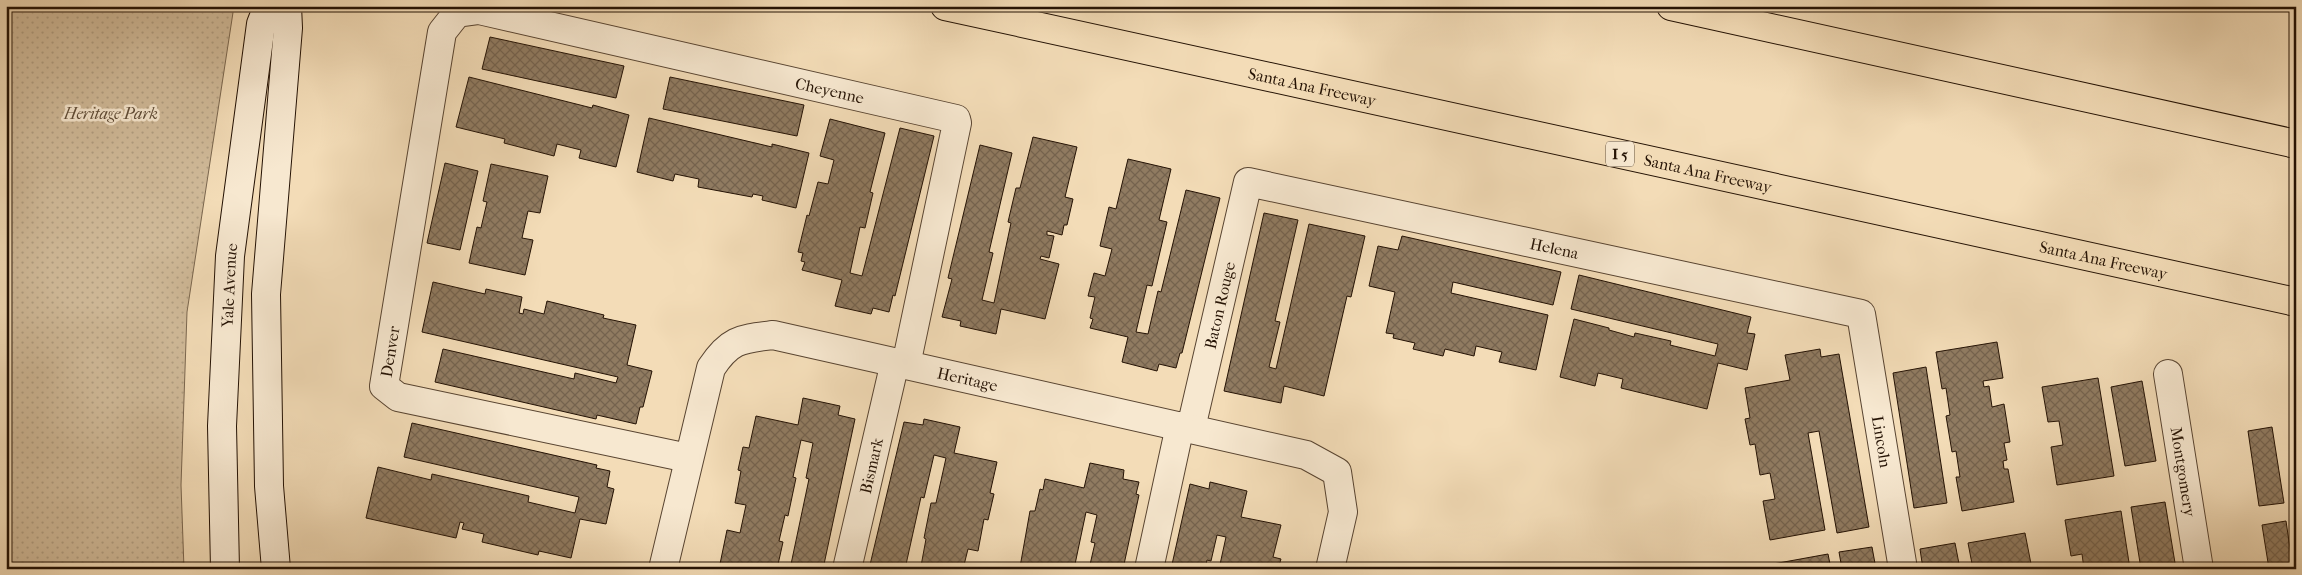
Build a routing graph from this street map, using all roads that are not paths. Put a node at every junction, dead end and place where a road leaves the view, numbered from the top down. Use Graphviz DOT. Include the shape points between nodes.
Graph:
graph roads {
  1 [pos="268,6"];
  2 [pos="287,6"];
  3 [pos="945,6"];
  4 [pos="1671,6"];
  5 [pos="456,13"];
  6 [pos="2296,144"];
  7 [pos="1248,182"];
  8 [pos="2296,302"];
  9 [pos="1861,314"];
  10 [pos="901,364"];
  11 [pos="2168,374"];
  12 [pos="1186,427"];
  13 [pos="688,458"];
  14 [pos="226,569"];
  15 [pos="276,569"];
  16 [pos="663,569"];
  17 [pos="847,569"];
  18 [pos="1149,569"];
  19 [pos="1330,569"];
  20 [pos="1902,569"];
  21 [pos="2199,569"];
  1 -- 14 [label="street, Yale Avenue" via="261,24 230,256 222,426"];
  2 -- 15 [label="street" via="288,28 266,294 269,486"];
  3 -- 8 [label="highway, Santa Ana Freeway / I 5"];
  4 -- 6 [label="highway"];
  5 -- 10 [label="street, Cheyenne" via="479,10 956,119 958,123"];
  5 -- 13 [label="street, Denver" via="442,32 384,386 398,397"];
  7 -- 9 [label="street, Helena"];
  7 -- 12 [label="street, Baton Rouge"];
  9 -- 20 [label="street, Lincoln"];
  10 -- 12 [label="street, Heritage"];
  10 -- 13 [label="street, Heritage" via="774,335 741,339 722,352 711,368"];
  10 -- 17 [label="street, Bismark"];
  11 -- 21 [label="street, Montgomery"];
  12 -- 18 [label="street, Baton Rouge"];
  12 -- 19 [label="street, Heritage" via="1306,455 1337,472 1343,512"];
  13 -- 16 [label="street, Heritage"];
}
